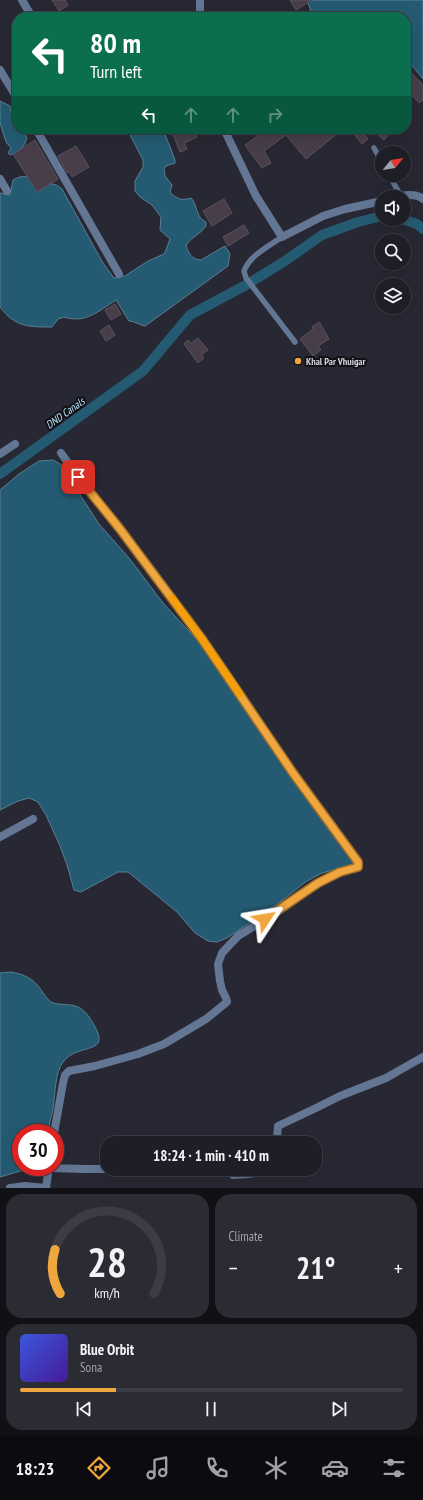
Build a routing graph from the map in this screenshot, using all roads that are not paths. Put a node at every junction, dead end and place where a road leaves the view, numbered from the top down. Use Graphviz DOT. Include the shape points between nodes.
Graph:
graph roads {
  1 [pos="22,0"];
  2 [pos="200,0"];
  3 [pos="29,12"];
  4 [pos="200,12"];
  5 [pos="0,70"];
  6 [pos="12,90"];
  7 [pos="39,134"];
  8 [pos="226,134"];
  9 [pos="0,178"];
  10 [pos="7,191"];
  11 [pos="411,195"];
  12 [pos="423,199"];
  13 [pos="375,203"];
  14 [pos="282,237"];
  15 [pos="119,274"];
  16 [pos="295,342"];
  17 [pos="15,444"];
  18 [pos="61,453"];
  19 [pos="0,454"];
  20 [pos="33,819"];
  21 [pos="0,837"];
  22 [pos="423,1057"];
  23 [pos="56,1124"];
  24 [pos="278,1136"];
  25 [pos="64,1168"];
  26 [pos="100,1169"];
  27 [pos="48,1176"];
  28 [pos="10,1188"];
  29 [pos="46,1188"];
  1 -- 3 [label="street"];
  2 -- 4 [label="street"];
  5 -- 6 [label="street"];
  7 -- 15 [label="street"];
  8 -- 14 [label="street" via="256,196"];
  9 -- 10 [label="street"];
  11 -- 12 [label="street"];
  13 -- 14 [label="street" via="323,216"];
  14 -- 16 [label="lane" via="255,256 245,266 244,271 246,278"];
  17 -- 19 [label="street"];
  18 -- 23 [label="street" via="202,639 359,865 318,883 238,936 222,953 218,964 222,990 227,1002 206,1019 164,1044 138,1054 69,1071 65,1075"];
  20 -- 21 [label="street"];
  22 -- 24 [label="street" via="386,1078 340,1096 278,1126"];
  25 -- 26 [label="street"];
  27 -- 29 [label="street"];
  28 -- 29 [label="street"];
}
